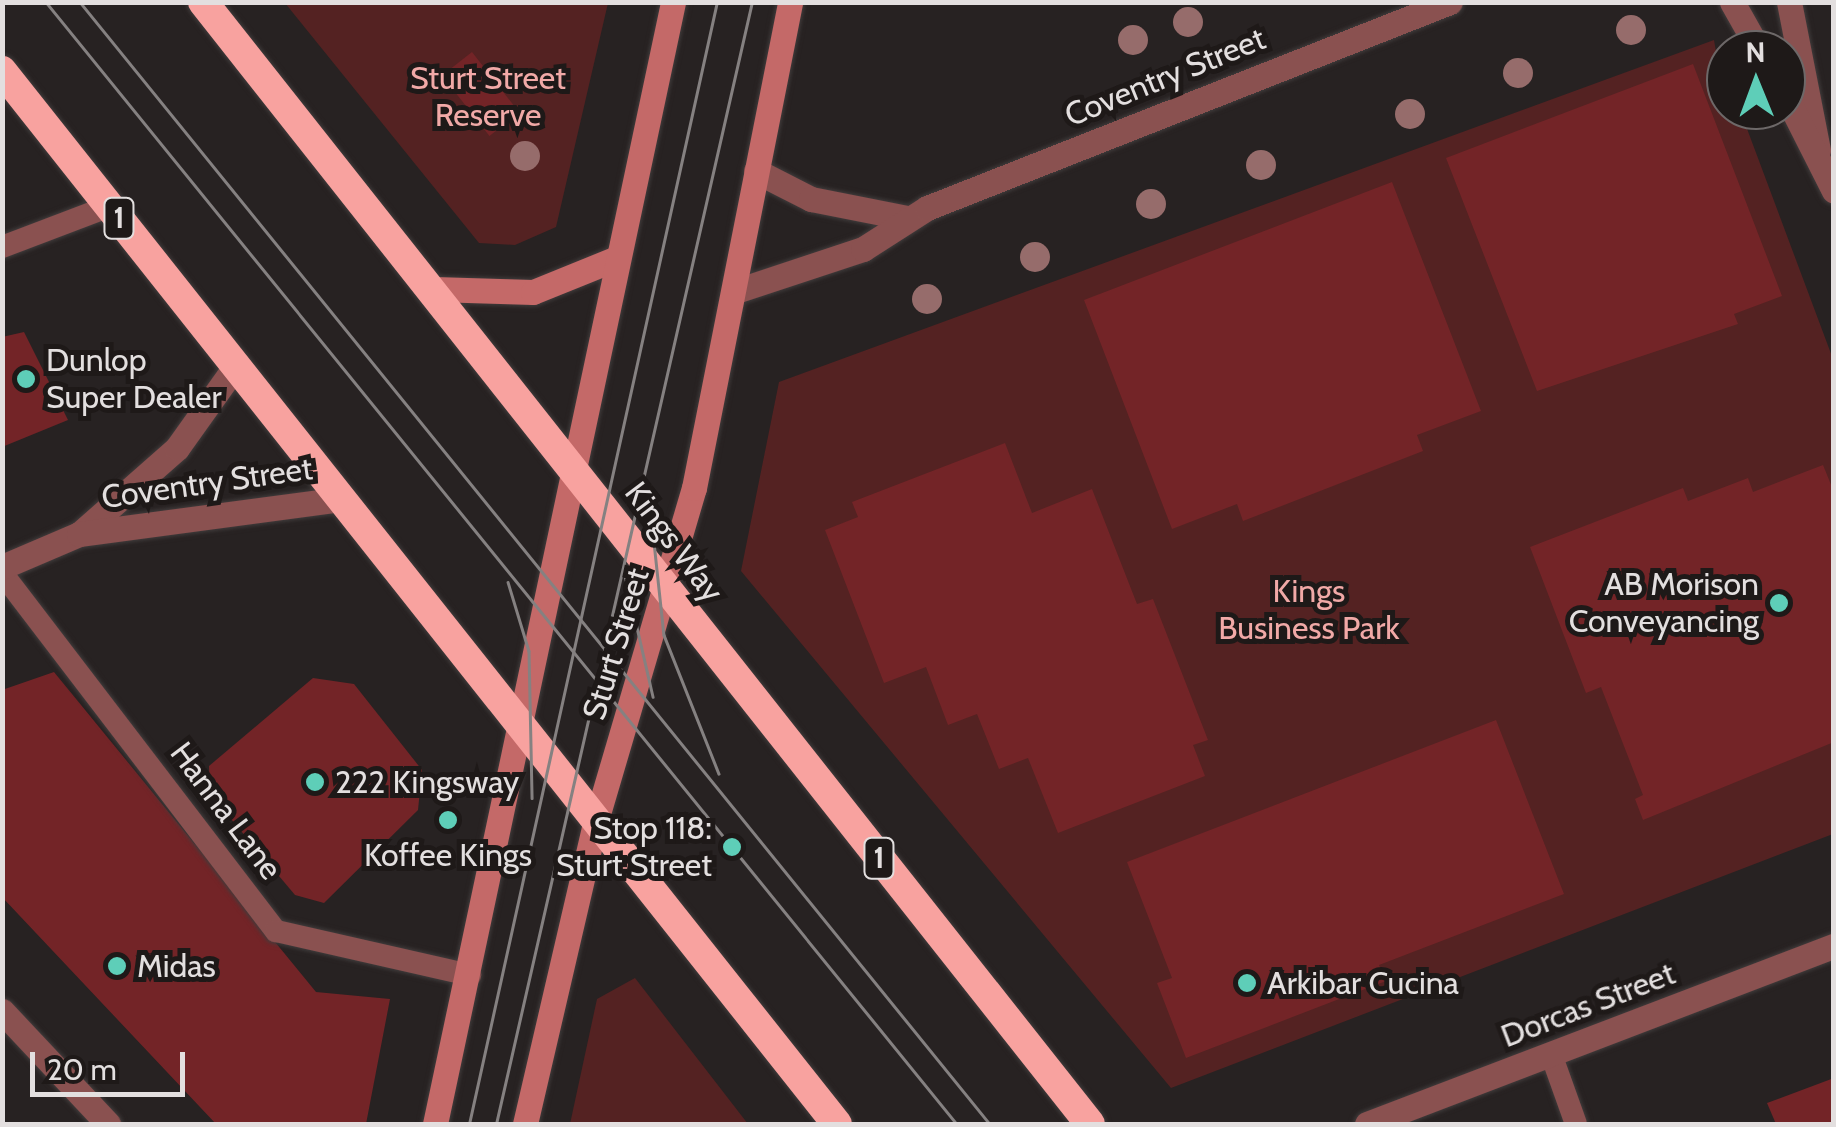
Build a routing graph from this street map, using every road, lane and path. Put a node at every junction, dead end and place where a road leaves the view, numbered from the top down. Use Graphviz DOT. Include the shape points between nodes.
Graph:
graph roads {
  1 [pos="203,2"];
  2 [pos="674,2"];
  3 [pos="790,2"];
  4 [pos="1450,2"];
  5 [pos="1732,2"];
  6 [pos="1789,2"];
  7 [pos="1748,30"];
  8 [pos="2,71"];
  9 [pos="1806,130"];
  10 [pos="1818,150"];
  11 [pos="756,171"];
  12 [pos="1834,191"];
  13 [pos="110,206"];
  14 [pos="907,218"];
  15 [pos="2,247"];
  16 [pos="617,258"];
  17 [pos="434,289"];
  18 [pos="736,291"];
  19 [pos="237,364"];
  20 [pos="572,465"];
  21 [pos="343,499"];
  22 [pos="79,534"];
  23 [pos="2,570"];
  24 [pos="666,593"];
  25 [pos="519,719"];
  26 [pos="595,824"];
  27 [pos="1834,946"];
  28 [pos="470,975"];
  29 [pos="2,1011"];
  30 [pos="1551,1054"];
  31 [pos="108,1124"];
  32 [pos="436,1124"];
  33 [pos="526,1124"];
  34 [pos="837,1124"];
  35 [pos="1090,1124"];
  36 [pos="1367,1124"];
  37 [pos="1576,1124"];
  1 -- 17 [label="highway, Kings Way / 1"];
  2 -- 16 [label="street"];
  3 -- 11 [label="street, Sturt Street"];
  4 -- 14 [label="street, Coventry Street"];
  5 -- 7 [label="street"];
  6 -- 10 [label="street"];
  8 -- 13 [label="highway, 1"];
  9 -- 10 [label="street"];
  10 -- 12 [label="street"];
  11 -- 14 [label="street" via="811,198"];
  11 -- 18 [label="street, Sturt Street"];
  13 -- 15 [label="lane"];
  13 -- 19 [label="highway, 1"];
  14 -- 18 [label="street, Coventry Street" via="862,249"];
  16 -- 17 [label="street" via="533,292"];
  16 -- 20 [label="street"];
  17 -- 20 [label="highway, Kings Way / 1"];
  18 -- 24 [label="street, Sturt Street"];
  19 -- 21 [label="highway, 1"];
  19 -- 22 [label="street, Coventry Street" via="177,448"];
  20 -- 24 [label="highway, Kings Way / 1"];
  20 -- 25 [label="street"];
  21 -- 22 [label="street, Coventry Street"];
  21 -- 25 [label="highway, 1"];
  22 -- 23 [label="street, Coventry Street"];
  23 -- 28 [label="lane, Hanna Lane" via="276,931"];
  24 -- 26 [label="street, Sturt Street"];
  24 -- 35 [label="highway, Kings Way / 1"];
  25 -- 26 [label="highway, 1"];
  25 -- 28 [label="street"];
  26 -- 33 [label="street, Sturt Street"];
  26 -- 34 [label="highway, 1"];
  27 -- 30 [label="street, Dorcas Street"];
  28 -- 32 [label="street"];
  29 -- 31 [label="street"];
  30 -- 36 [label="street, Dorcas Street"];
  30 -- 37 [label="lane"];
}
